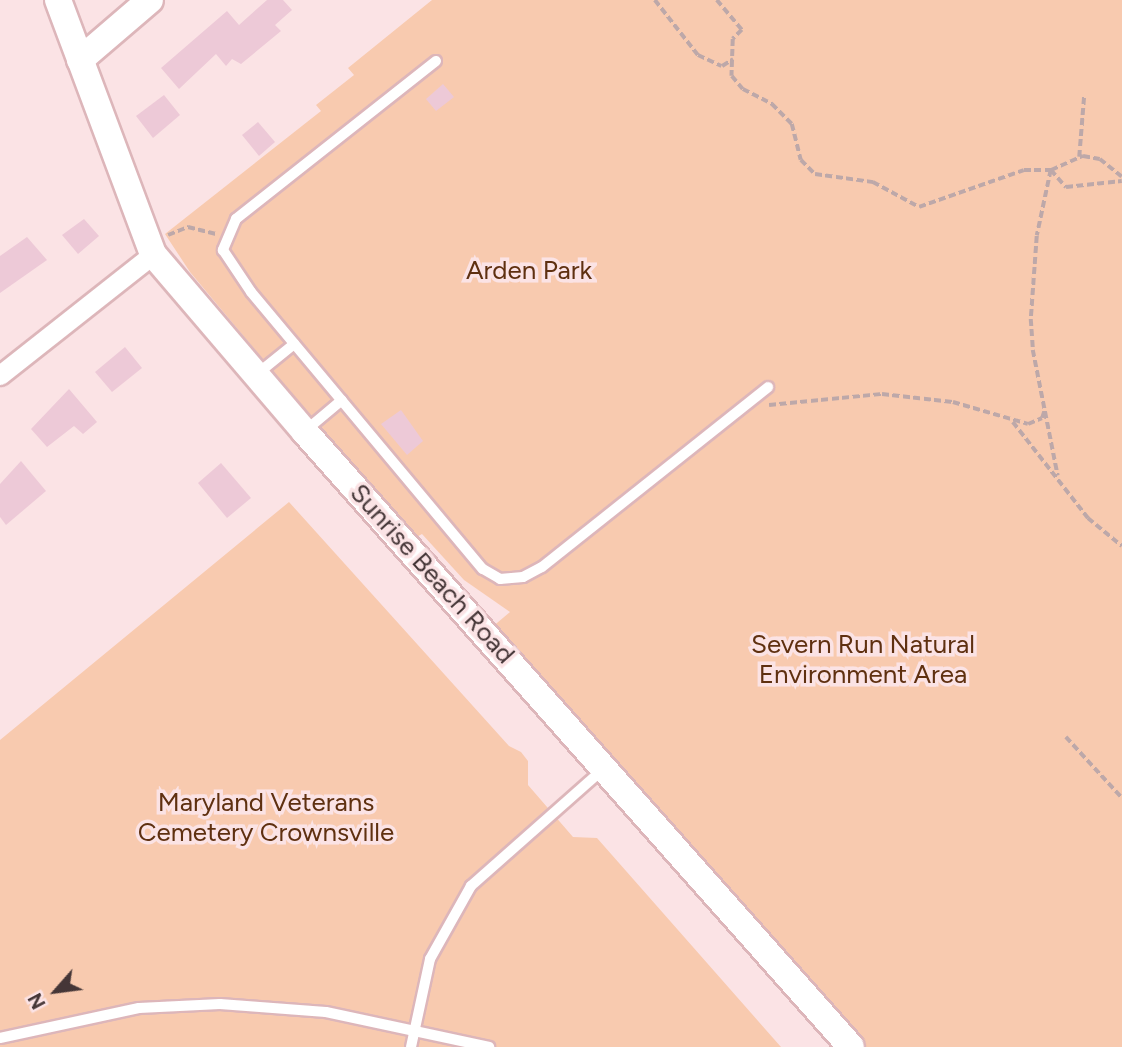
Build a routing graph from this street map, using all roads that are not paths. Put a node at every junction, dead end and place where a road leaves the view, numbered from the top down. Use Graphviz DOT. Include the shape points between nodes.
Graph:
graph roads {
  1 [pos="58,0"];
  2 [pos="150,0"];
  3 [pos="80,60"];
  4 [pos="436,61"];
  5 [pos="153,254"];
  6 [pos="294,344"];
  7 [pos="257,374"];
  8 [pos="0,375"];
  9 [pos="768,387"];
  10 [pos="342,400"];
  11 [pos="304,432"];
  12 [pos="606,767"];
  13 [pos="412,1028"];
  14 [pos="0,1038"];
  15 [pos="411,1047"];
  16 [pos="489,1047"];
  17 [pos="851,1047"];
  1 -- 3 [label="street, Sunrise Beach Road"];
  2 -- 3 [label="street"];
  3 -- 5 [label="street, Sunrise Beach Road"];
  4 -- 6 [label="lane" via="236,219 225,238 223,250 230,265"];
  5 -- 7 [label="street, Sunrise Beach Road"];
  5 -- 8 [label="street"];
  6 -- 7 [label="lane"];
  6 -- 10 [label="lane"];
  7 -- 11 [label="street, Sunrise Beach Road"];
  9 -- 10 [label="lane" via="542,567 523,577 500,579 483,569"];
  10 -- 11 [label="lane"];
  11 -- 12 [label="street, Sunrise Beach Road"];
  12 -- 13 [label="lane" via="471,886 430,959"];
  12 -- 17 [label="street, Sunrise Beach Road"];
  13 -- 14 [label="lane" via="326,1012 219,1004 139,1008"];
  13 -- 15 [label="lane"];
  13 -- 16 [label="lane"];
}
